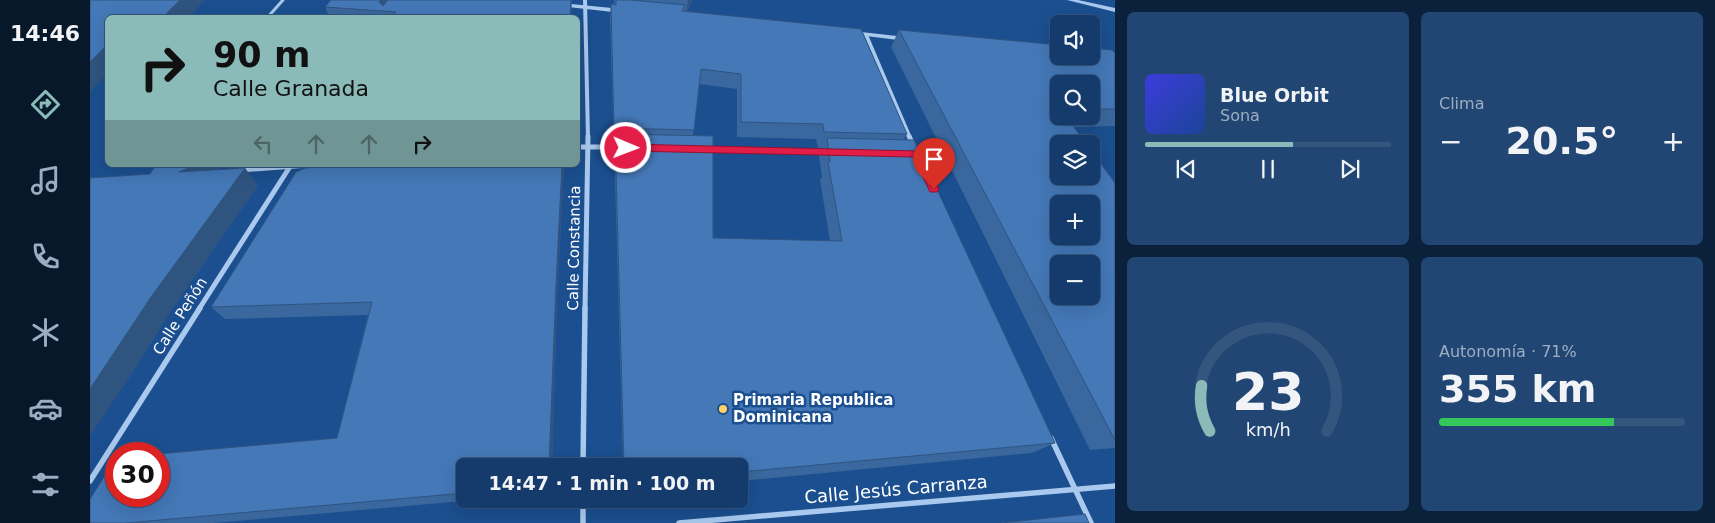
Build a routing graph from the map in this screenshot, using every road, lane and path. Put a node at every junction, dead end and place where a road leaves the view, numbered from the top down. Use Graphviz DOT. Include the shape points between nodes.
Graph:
graph roads {
  1 [pos="283,0"];
  2 [pos="1070,0"];
  3 [pos="586,4"];
  4 [pos="556,5"];
  5 [pos="1115,10"];
  6 [pos="634,12"];
  7 [pos="270,15"];
  8 [pos="847,33"];
  9 [pos="866,35"];
  10 [pos="914,40"];
  11 [pos="580,147"];
  12 [pos="588,147"];
  13 [pos="628,148"];
  14 [pos="697,149"];
  15 [pos="837,152"];
  16 [pos="917,154"];
  17 [pos="276,167"];
  18 [pos="289,167"];
  19 [pos="233,170"];
  20 [pos="1050,436"];
  21 [pos="583,458"];
  22 [pos="90,481"];
  23 [pos="1115,486"];
  24 [pos="1075,489"];
  25 [pos="583,508"];
  26 [pos="582,523"];
  27 [pos="679,523"];
  28 [pos="1091,523"];
  1 -- 7 [label="lane"];
  2 -- 5 [label="street"];
  3 -- 4 [label="street"];
  3 -- 6 [label="street"];
  3 -- 12 [label="street, Calle Constancia"];
  8 -- 9 [label="street"];
  9 -- 10 [label="street"];
  9 -- 16 [label="street"];
  11 -- 12 [label="street"];
  12 -- 13 [label="street"];
  12 -- 21 [label="street, Calle Constancia"];
  14 -- 15 [label="street"];
  17 -- 19 [label="street"];
  18 -- 22 [label="street, Calle Peñón"];
  20 -- 24 [label="street"];
  23 -- 24 [label="street, Calle Jesús Carranza"];
  24 -- 27 [label="street, Calle Jesús Carranza"];
  24 -- 28 [label="street"];
  25 -- 26 [label="street"];
}
